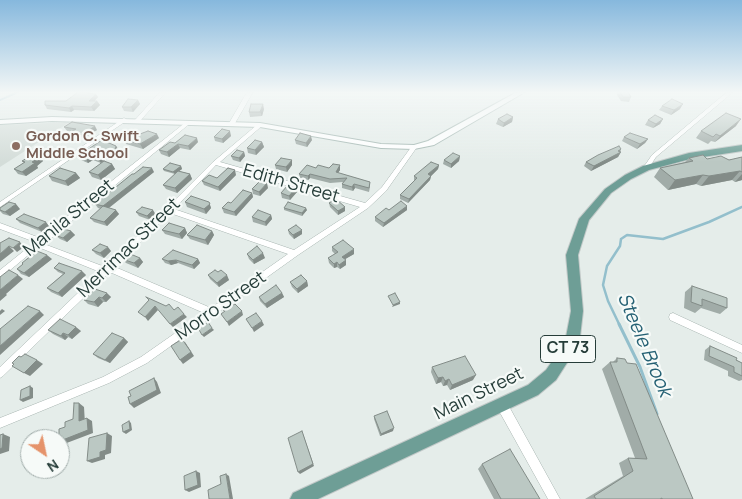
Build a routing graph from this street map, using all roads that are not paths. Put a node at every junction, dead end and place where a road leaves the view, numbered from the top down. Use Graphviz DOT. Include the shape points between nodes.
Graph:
graph roads {
  1 [pos="142,115"];
  2 [pos="237,115"];
  3 [pos="480,115"];
  4 [pos="702,115"];
  5 [pos="124,120"];
  6 [pos="137,121"];
  7 [pos="0,122"];
  8 [pos="186,124"];
  9 [pos="231,125"];
  10 [pos="260,125"];
  11 [pos="414,147"];
  12 [pos="742,148"];
  13 [pos="215,163"];
  14 [pos="646,168"];
  15 [pos="0,205"];
  16 [pos="366,206"];
  17 [pos="169,210"];
  18 [pos="0,226"];
  19 [pos="39,242"];
  20 [pos="295,253"];
  21 [pos="106,270"];
  22 [pos="0,274"];
  23 [pos="212,312"];
  24 [pos="673,317"];
  25 [pos="742,349"];
  26 [pos="0,373"];
  27 [pos="502,405"];
  28 [pos="0,423"];
  29 [pos="299,499"];
  30 [pos="554,499"];
  1 -- 6 [label="street"];
  2 -- 9 [label="street"];
  3 -- 11 [label="street" via="431,143"];
  4 -- 14 [label="street" via="654,156"];
  5 -- 6 [label="street"];
  5 -- 7 [label="street"];
  5 -- 15 [label="street"];
  6 -- 8 [label="street"];
  8 -- 9 [label="street"];
  8 -- 19 [label="street, Manila Street"];
  9 -- 10 [label="street"];
  10 -- 11 [label="street" via="381,146"];
  10 -- 13 [label="street, Merrimac Street"];
  11 -- 16 [label="street, Morro Street" via="384,189"];
  12 -- 14 [label="main road, Main Street / CT 73" via="689,156"];
  13 -- 16 [label="street, Edith Street"];
  13 -- 17 [label="street, Merrimac Street"];
  14 -- 27 [label="main road, Main Street / CT 73" via="608,191 584,219 572,254 577,311 567,351 551,375 533,390"];
  16 -- 20 [label="street, Morro Street"];
  17 -- 20 [label="street"];
  17 -- 21 [label="street, Merrimac Street"];
  18 -- 19 [label="street"];
  19 -- 21 [label="street" via="41,246"];
  19 -- 22 [label="street, Manila Street"];
  20 -- 23 [label="street, Morro Street"];
  21 -- 23 [label="street" via="113,270"];
  21 -- 26 [label="street, Merrimac Street"];
  23 -- 28 [label="street, Morro Street" via="144,360 106,380"];
  24 -- 25 [label="street"];
  27 -- 29 [label="main road, Main Street / CT 73"];
  27 -- 30 [label="street"];
}
